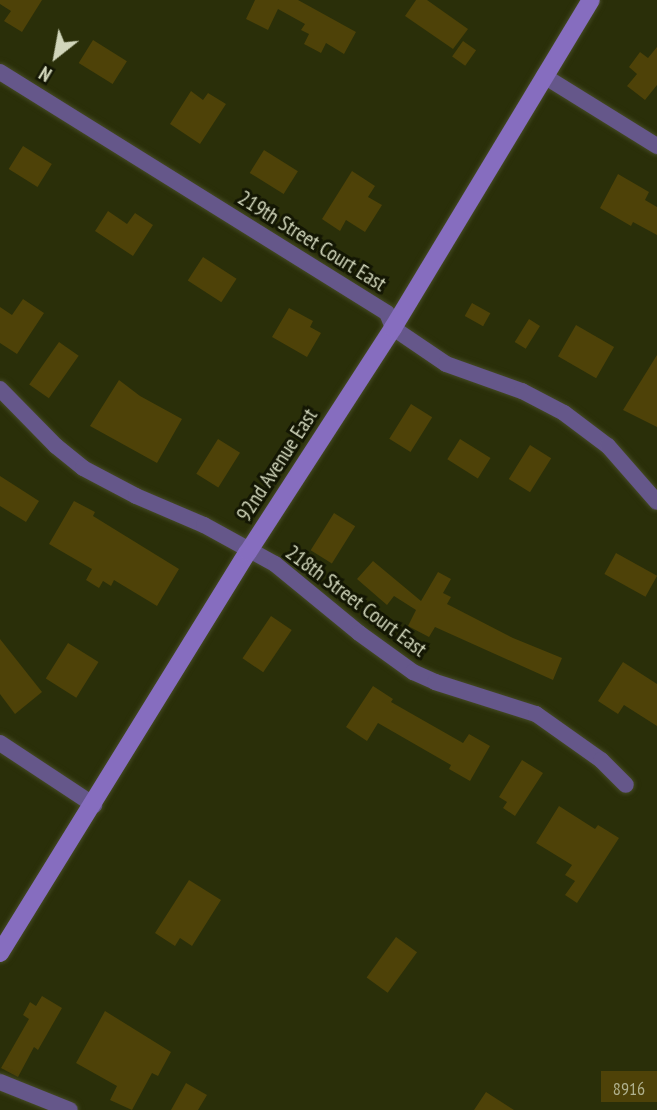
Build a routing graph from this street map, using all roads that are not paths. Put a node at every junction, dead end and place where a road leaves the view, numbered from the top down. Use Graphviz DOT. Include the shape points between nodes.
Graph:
graph roads {
  1 [pos="591,0"];
  2 [pos="0,72"];
  3 [pos="544,76"];
  4 [pos="657,146"];
  5 [pos="393,328"];
  6 [pos="0,389"];
  7 [pos="657,502"];
  8 [pos="248,551"];
  9 [pos="0,743"];
  10 [pos="626,785"];
  11 [pos="94,804"];
  12 [pos="0,953"];
  13 [pos="0,1082"];
  14 [pos="70,1110"];
  1 -- 3 [label="street, 92nd Avenue East"];
  2 -- 5 [label="street, 219th Street Court East" via="387,313"];
  3 -- 4 [label="street"];
  3 -- 5 [label="street, 92nd Avenue East"];
  5 -- 7 [label="street, 219th Street Court East" via="446,364 522,391 564,412 608,446"];
  5 -- 8 [label="street, 92nd Avenue East"];
  6 -- 8 [label="street, 218th Street Court East" via="83,468"];
  8 -- 10 [label="street, 218th Street Court East" via="275,564 413,672 536,714 601,760"];
  8 -- 11 [label="street, 92nd Avenue East"];
  9 -- 11 [label="street"];
  11 -- 12 [label="street, 92nd Avenue East"];
  13 -- 14 [label="street"];
}
